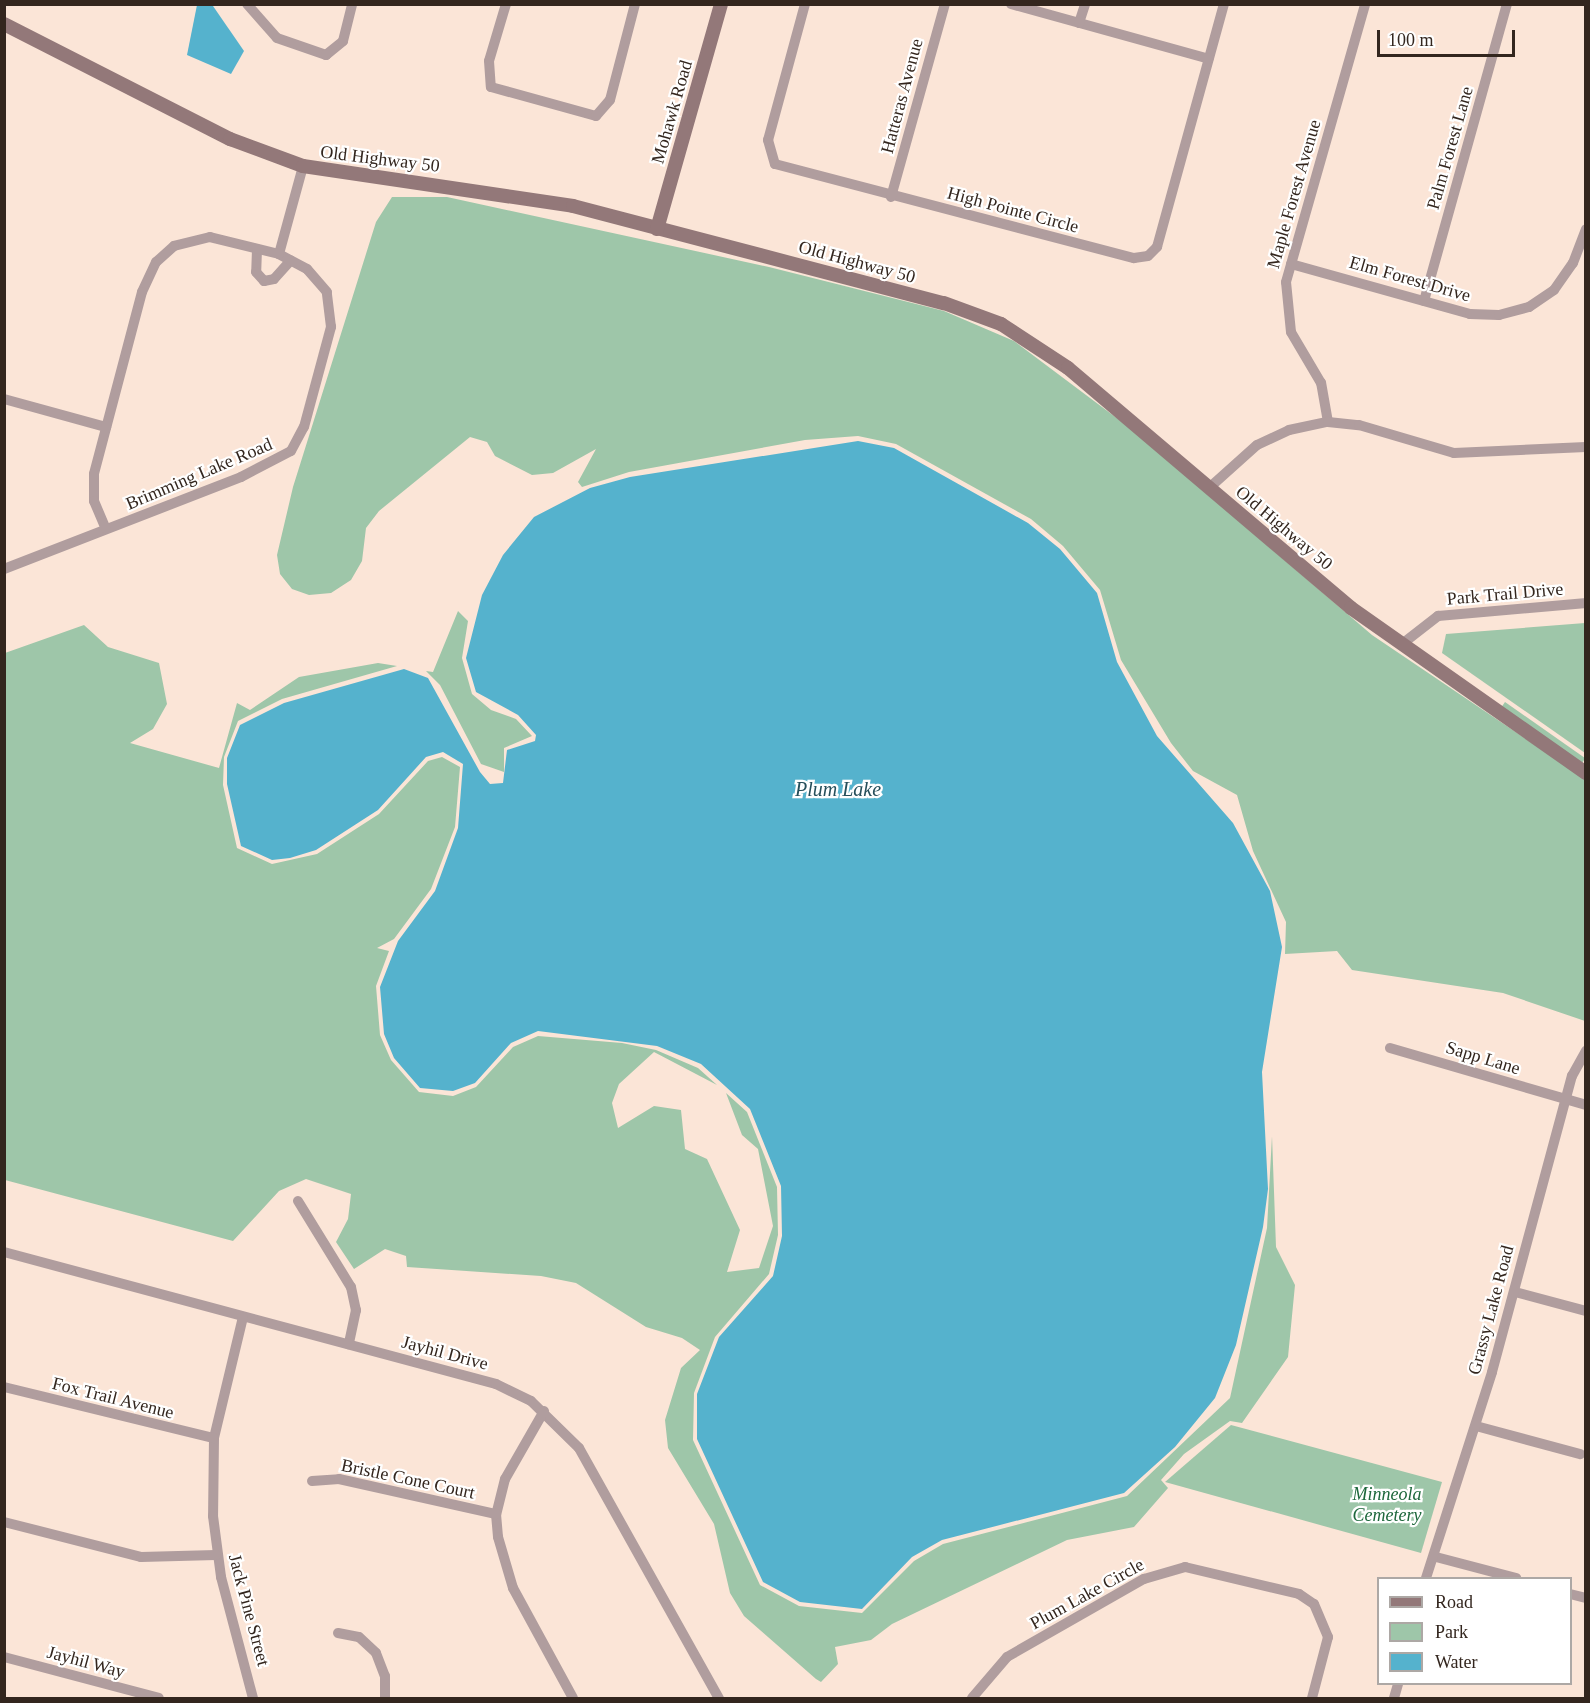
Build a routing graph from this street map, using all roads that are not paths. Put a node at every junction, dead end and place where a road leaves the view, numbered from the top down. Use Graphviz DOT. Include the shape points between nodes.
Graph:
graph roads {
  1 [pos="247,4"];
  2 [pos="352,4"];
  3 [pos="506,4"];
  4 [pos="635,4"];
  5 [pos="721,4"];
  6 [pos="805,4"];
  7 [pos="945,4"];
  8 [pos="1011,4"];
  9 [pos="1085,4"];
  10 [pos="1224,4"];
  11 [pos="1365,4"];
  12 [pos="1507,4"];
  13 [pos="1079,23"];
  14 [pos="4,24"];
  15 [pos="1209,59"];
  16 [pos="303,166"];
  17 [pos="891,197"];
  18 [pos="657,229"];
  19 [pos="1586,229"];
  20 [pos="257,249"];
  21 [pos="279,254"];
  22 [pos="291,260"];
  23 [pos="1291,264"];
  24 [pos="1424,301"];
  25 [pos="4,399"];
  26 [pos="1328,422"];
  27 [pos="106,427"];
  28 [pos="1586,447"];
  29 [pos="1209,488"];
  30 [pos="106,530"];
  31 [pos="4,569"];
  32 [pos="1586,603"];
  33 [pos="1402,644"];
  34 [pos="1586,772"];
  35 [pos="1390,1048"];
  36 [pos="1586,1050"];
  37 [pos="1565,1100"];
  38 [pos="1586,1105"];
  39 [pos="298,1201"];
  40 [pos="4,1252"];
  41 [pos="1515,1292"];
  42 [pos="1586,1311"];
  43 [pos="243,1317"];
  44 [pos="349,1344"];
  45 [pos="4,1387"];
  46 [pos="544,1411"];
  47 [pos="1476,1426"];
  48 [pos="214,1438"];
  49 [pos="1580,1454"];
  50 [pos="312,1482"];
  51 [pos="496,1514"];
  52 [pos="4,1522"];
  53 [pos="216,1555"];
  54 [pos="1436,1557"];
  55 [pos="1426,1577"];
  56 [pos="1512,1577"];
  57 [pos="338,1633"];
  58 [pos="4,1657"];
  59 [pos="159,1698"];
  60 [pos="253,1698"];
  61 [pos="385,1698"];
  62 [pos="573,1698"];
  63 [pos="719,1698"];
  64 [pos="972,1698"];
  65 [pos="1312,1698"];
  1 -- 2 [label="street" via="277,38 326,55 343,41"];
  3 -- 4 [label="street" via="489,61 491,87 596,116 610,100"];
  5 -- 18 [label="main road, Mohawk Road"];
  6 -- 17 [label="street, High Pointe Circle" via="768,155 789,170"];
  7 -- 17 [label="street, Hatteras Avenue"];
  8 -- 13 [label="street"];
  9 -- 13 [label="street"];
  10 -- 15 [label="street, High Pointe Circle"];
  11 -- 23 [label="street, Maple Forest Avenue"];
  12 -- 24 [label="street, Palm Forest Lane"];
  13 -- 15 [label="street"];
  14 -- 16 [label="main road, Old Highway 50" via="230,139"];
  15 -- 17 [label="street, High Pointe Circle" via="1157,247 1148,256 1120,255"];
  16 -- 18 [label="main road, Old Highway 50" via="522,195"];
  16 -- 21 [label="street"];
  18 -- 29 [label="main road, Old Highway 50" via="945,303 1000,324 1068,368"];
  19 -- 24 [label="street, Elm Forest Drive" via="1564,278 1529,307 1484,316"];
  20 -- 21 [label="street, Brimming Lake Road"];
  20 -- 22 [label="street" via="256,272 264,281 274,279"];
  20 -- 27 [label="street, Brimming Lake Road" via="199,238 174,246 156,262 142,292"];
  21 -- 22 [label="street, Brimming Lake Road"];
  22 -- 30 [label="street, Brimming Lake Road" via="322,283 332,315 297,443 277,462"];
  23 -- 24 [label="street, Elm Forest Drive"];
  23 -- 26 [label="street, Maple Forest Avenue" via="1286,294 1291,332 1321,383"];
  25 -- 27 [label="street"];
  26 -- 28 [label="street" via="1359,425 1454,453"];
  26 -- 29 [label="street" via="1257,445"];
  27 -- 30 [label="street, Brimming Lake Road" via="93,491"];
  29 -- 33 [label="main road, Old Highway 50"];
  30 -- 31 [label="street, Brimming Lake Road"];
  32 -- 33 [label="street, Park Trail Drive" via="1438,616"];
  33 -- 34 [label="main road, Old Highway 50"];
  35 -- 37 [label="street, Sapp Lane"];
  36 -- 37 [label="street, Grassy Lake Road"];
  37 -- 38 [label="street, Sapp Lane"];
  37 -- 41 [label="street, Grassy Lake Road"];
  39 -- 44 [label="street" via="351,1287 356,1310"];
  40 -- 43 [label="street, Jayhil Drive"];
  41 -- 42 [label="street"];
  41 -- 47 [label="street, Grassy Lake Road"];
  43 -- 44 [label="street, Jayhil Drive"];
  43 -- 48 [label="street, Jack Pine Street"];
  44 -- 46 [label="street, Jayhil Drive" via="496,1384"];
  45 -- 48 [label="street, Fox Trail Avenue"];
  46 -- 51 [label="street" via="511,1464"];
  46 -- 63 [label="street, Jayhil Drive" via="579,1449"];
  47 -- 49 [label="street"];
  47 -- 54 [label="street, Grassy Lake Road"];
  48 -- 53 [label="street, Jack Pine Street"];
  50 -- 51 [label="street, Bristle Cone Court" via="339,1479"];
  51 -- 62 [label="street" via="513,1588"];
  52 -- 53 [label="street" via="141,1557"];
  53 -- 60 [label="street, Jack Pine Street"];
  54 -- 55 [label="street, Grassy Lake Road"];
  54 -- 56 [label="street"];
  57 -- 61 [label="street" via="359,1637 376,1653 385,1676"];
  58 -- 59 [label="street, Jayhil Way"];
  64 -- 65 [label="street, Plum Lake Circle" via="1007,1657 1144,1579 1185,1567 1299,1594 1314,1604 1328,1637"];
}
